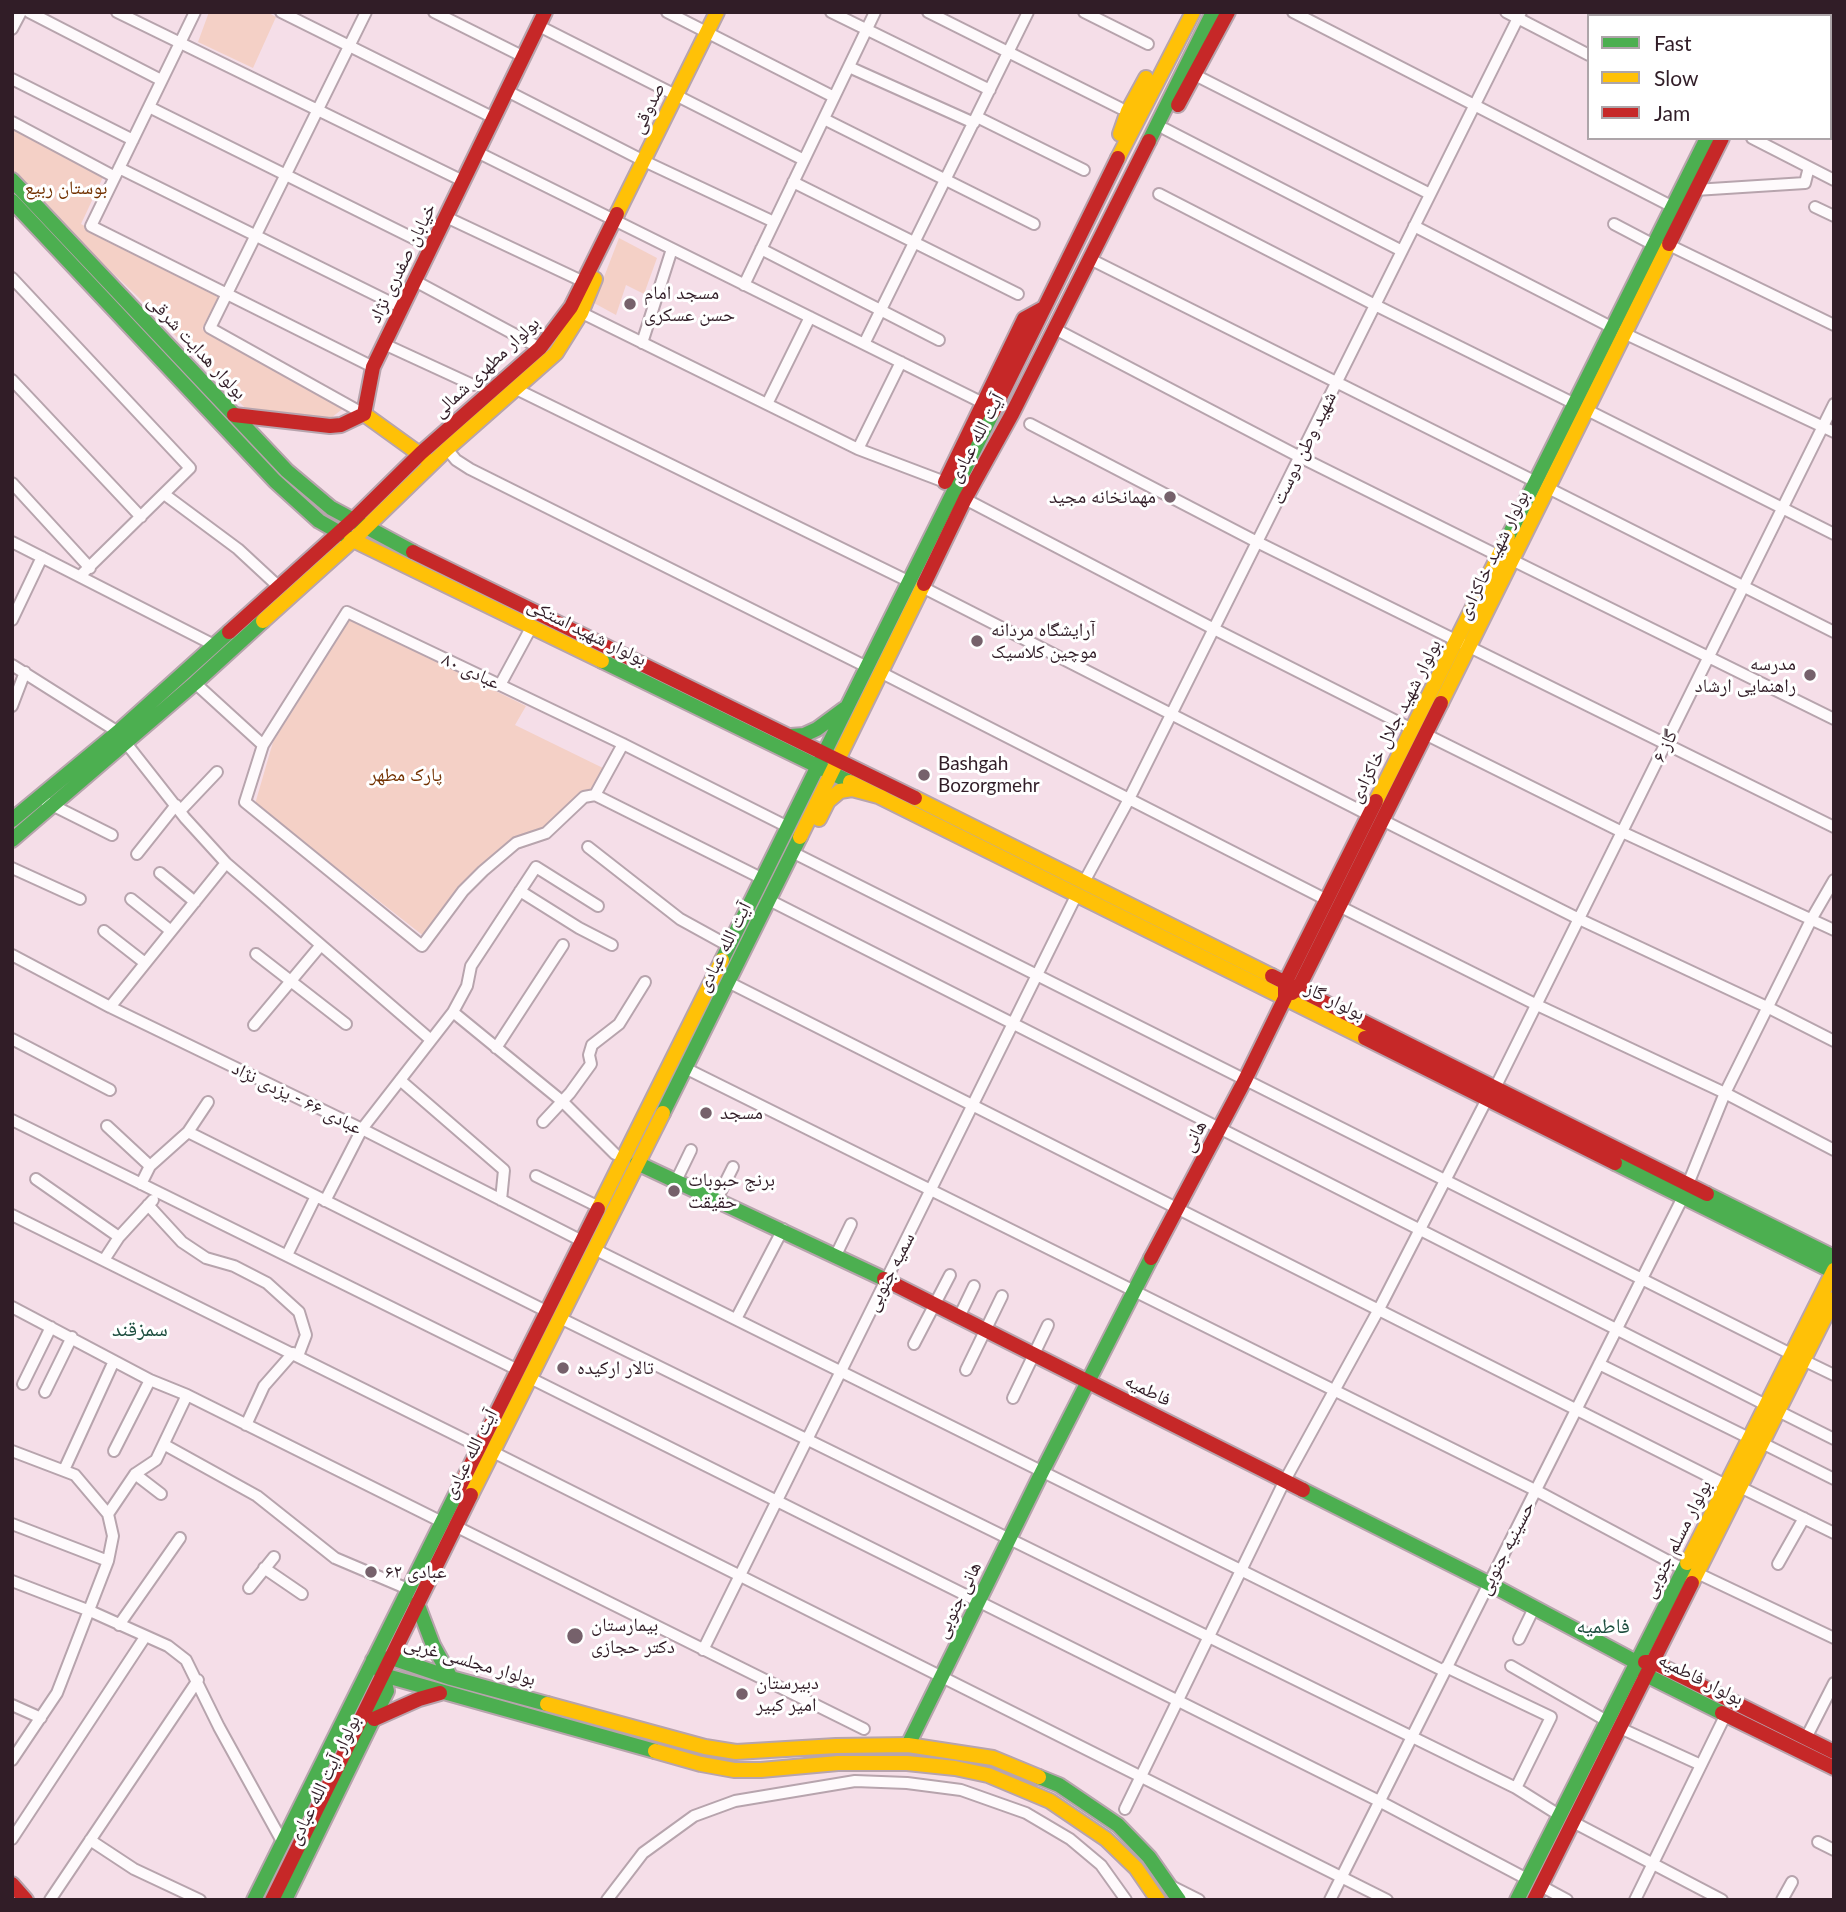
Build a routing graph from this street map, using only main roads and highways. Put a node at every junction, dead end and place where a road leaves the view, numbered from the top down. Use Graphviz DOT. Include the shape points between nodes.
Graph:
graph roads {
  1 [pos="716,12"];
  2 [pos="1183,12"];
  3 [pos="1193,12"];
  4 [pos="1213,12"];
  5 [pos="1228,12"];
  6 [pos="542,19"];
  7 [pos="1706,140"];
  8 [pos="1721,140"];
  9 [pos="1112,170"];
  10 [pos="1130,179"];
  11 [pos="12,180"];
  12 [pos="12,201"];
  13 [pos="614,221"];
  14 [pos="576,310"];
  15 [pos="1619,330"];
  16 [pos="989,405"];
  17 [pos="364,414"];
  18 [pos="1012,414"];
  19 [pos="234,415"];
  20 [pos="967,437"];
  21 [pos="970,456"];
  22 [pos="426,459"];
  23 [pos="945,481"];
  24 [pos="359,524"];
  25 [pos="339,533"];
  26 [pos="353,540"];
  27 [pos="916,584"];
  28 [pos="874,669"];
  29 [pos="849,705"];
  30 [pos="791,736"];
  31 [pos="122,737"];
  32 [pos="827,763"];
  33 [pos="882,797"];
  34 [pos="45,801"];
  35 [pos="13,818"];
  36 [pos="795,830"];
  37 [pos="12,840"];
  38 [pos="1080,888"];
  39 [pos="1289,990"];
  40 [pos="637,1163"];
  41 [pos="1686,1190"];
  42 [pos="588,1245"];
  43 [pos="1834,1257"];
  44 [pos="1834,1271"];
  45 [pos="1834,1299"];
  46 [pos="1797,1357"];
  47 [pos="524,1374"];
  48 [pos="1088,1382"];
  49 [pos="448,1524"];
  50 [pos="1690,1571"];
  51 [pos="417,1604"];
  52 [pos="392,1658"];
  53 [pos="373,1660"];
  54 [pos="1636,1662"];
  55 [pos="1649,1668"];
  56 [pos="383,1675"];
  57 [pos="451,1678"];
  58 [pos="441,1692"];
  59 [pos="374,1719"];
  60 [pos="1613,1724"];
  61 [pos="908,1745"];
  62 [pos="1834,1752"];
  63 [pos="1834,1768"];
  64 [pos="1534,1883"];
  65 [pos="12,1884"];
  66 [pos="26,1900"];
  67 [pos="254,1900"];
  68 [pos="272,1900"];
  69 [pos="285,1900"];
  70 [pos="1158,1900"];
  71 [pos="1179,1900"];
  72 [pos="1517,1900"];
  73 [pos="1534,1900"];
  1 -- 13 [label="main road, صدوقی"];
  2 -- 9 [label="main road" via="1128,111"];
  3 -- 9 [label="main road, آیت الله عبادی"];
  4 -- 10 [label="main road, آیت الله عبادی"];
  5 -- 10 [label="main road" via="1145,166"];
  6 -- 17 [label="main road, خیابان صفدری نژاد" via="373,367"];
  7 -- 15 [label="main road, بولوار شهید جلال خاکزادی" via="1654,245"];
  8 -- 15 [label="main road" via="1669,245"];
  9 -- 16 [label="main road, آیت الله عبادی" via="1044,308"];
  10 -- 18 [label="main road, آیت الله عبادی"];
  11 -- 19 [label="main road, بولوار هدایت شرقی"];
  12 -- 25 [label="main road, بولوار هدایت شرقی" via="275,481"];
  13 -- 14 [label="main road, بولوار مطهری شمالی" via="584,282"];
  13 -- 14 [label="main road, بولوار مطهری شمالی" via="614,241"];
  14 -- 22 [label="main road, بولوار مطهری شمالی"];
  14 -- 22 [label="main road, بولوار مطهری شمالی" via="556,353 447,449"];
  15 -- 39 [label="main road, بولوار شهید جلال خاکزادی"];
  16 -- 18 [label="main road"];
  16 -- 20 [label="main road"];
  16 -- 21 [label="main road, آیت الله عبادی"];
  17 -- 19 [label="main road" via="330,426"];
  17 -- 22 [label="main road"];
  18 -- 27 [label="main road, آیت الله عبادی"];
  19 -- 24 [label="main road, بولوار هدایت شرقی" via="287,471 331,508"];
  20 -- 21 [label="main road"];
  20 -- 23 [label="main road"];
  21 -- 27 [label="main road, آیت الله عبادی"];
  22 -- 24 [label="main road, بولوار مطهری شمالی"];
  24 -- 25 [label="main road, بولوار مطهری شمالی"];
  24 -- 26 [label="main road, بولوار مطهری شمالی"];
  24 -- 30 [label="main road, بولوار شهید استکی"];
  25 -- 26 [label="main road, بولوار شهید استکی"];
  25 -- 31 [label="main road, بولوار مطهری شمالی" via="214,645"];
  26 -- 31 [label="main road, بولوار مطهری شمالی" via="195,683"];
  26 -- 32 [label="main road, بولوار شهید استکی"];
  27 -- 28 [label="main road, آیت الله عبادی"];
  28 -- 29 [label="main road, آیت الله عبادی"];
  28 -- 32 [label="main road, آیت الله عبادی"];
  29 -- 30 [label="main road" via="817,729"];
  29 -- 32 [label="main road, آیت الله عبادی"];
  30 -- 32 [label="main road, بولوار شهید استکی"];
  31 -- 34 [label="main road, بولوار مطهری شمالی"];
  32 -- 33 [label="main road, بولوار گاز"];
  32 -- 36 [label="main road, آیت الله عبادی"];
  32 -- 38 [label="main road, بولوار گاز"];
  33 -- 36 [label="main road" via="852,789 840,791 828,801 818,820"];
  33 -- 38 [label="main road, بولوار گاز"];
  34 -- 35 [label="main road, بولوار مطهری شمالی"];
  34 -- 37 [label="main road, بولوار مطهری شمالی"];
  36 -- 40 [label="main road, آیت الله عبادی" via="792,852"];
  36 -- 42 [label="main road, آیت الله عبادی" via="763,879 729,946 599,1207"];
  38 -- 39 [label="main road, بولوار گاز"];
  39 -- 41 [label="main road, بولوار گاز"];
  39 -- 48 [label="main road, هانی"];
  40 -- 42 [label="main road, آیت الله عبادی"];
  40 -- 48 [label="main road, فاطمیه" via="783,1229"];
  41 -- 43 [label="main road, بولوار گاز"];
  41 -- 44 [label="main road, بولوار گاز"];
  42 -- 47 [label="main road, آیت الله عبادی" via="560,1318"];
  42 -- 47 [label="main road, آیت الله عبادی" via="546,1311"];
  44 -- 46 [label="main road, بولوار مسلم جنوبی"];
  45 -- 46 [label="main road, بولوار مسلم جنوبی"];
  46 -- 50 [label="main road, بولوار مسلم جنوبی"];
  47 -- 49 [label="main road, آیت الله عبادی"];
  48 -- 54 [label="main road, فاطمیه"];
  48 -- 61 [label="main road, هانی جنوبی"];
  49 -- 51 [label="main road, آیت الله عبادی"];
  49 -- 53 [label="main road, آیت الله عبادی" via="408,1589"];
  50 -- 54 [label="main road, بولوار مسلم جنوبی"];
  50 -- 55 [label="main road, بولوار مسلم جنوبی"];
  51 -- 52 [label="main road, آیت الله عبادی"];
  51 -- 57 [label="main road"];
  52 -- 53 [label="main road, بولوار مجلسی غربی"];
  52 -- 56 [label="main road, آیت الله عبادی"];
  52 -- 57 [label="main road, بولوار مجلسی غربی"];
  53 -- 56 [label="main road, بولوار مجلسی غربی"];
  53 -- 67 [label="main road, آیت الله عبادی"];
  54 -- 55 [label="main road, بولوار فاطمیه"];
  54 -- 60 [label="main road, بولوار مسلم جنوبی"];
  55 -- 60 [label="main road, بولوار مسلم جنوبی"];
  55 -- 62 [label="main road, بولوار فاطمیه"];
  55 -- 63 [label="main road, بولوار فاطمیه" via="1726,1714"];
  56 -- 58 [label="main road, بولوار مجلسی غربی"];
  56 -- 59 [label="main road, بولوار آیت الله عبادی" via="387,1691"];
  56 -- 68 [label="main road, آیت الله عبادی"];
  57 -- 61 [label="main road, بولوار مجلسی غربی" via="736,1752"];
  58 -- 59 [label="main road"];
  58 -- 70 [label="main road, بولوار مجلسی غربی" via="734,1770 907,1763 988,1775 1051,1801 1106,1839 1136,1868"];
  59 -- 69 [label="main road, بولوار آیت الله عبادی"];
  60 -- 64 [label="main road, بولوار مسلم جنوبی"];
  61 -- 71 [label="main road, بولوار مجلسی غربی" via="993,1759 1059,1785 1118,1825 1149,1857"];
  64 -- 72 [label="main road, بولوار مسلم جنوبی"];
  64 -- 73 [label="main road, بولوار مسلم جنوبی"];
  65 -- 66 [label="main road"];
}
